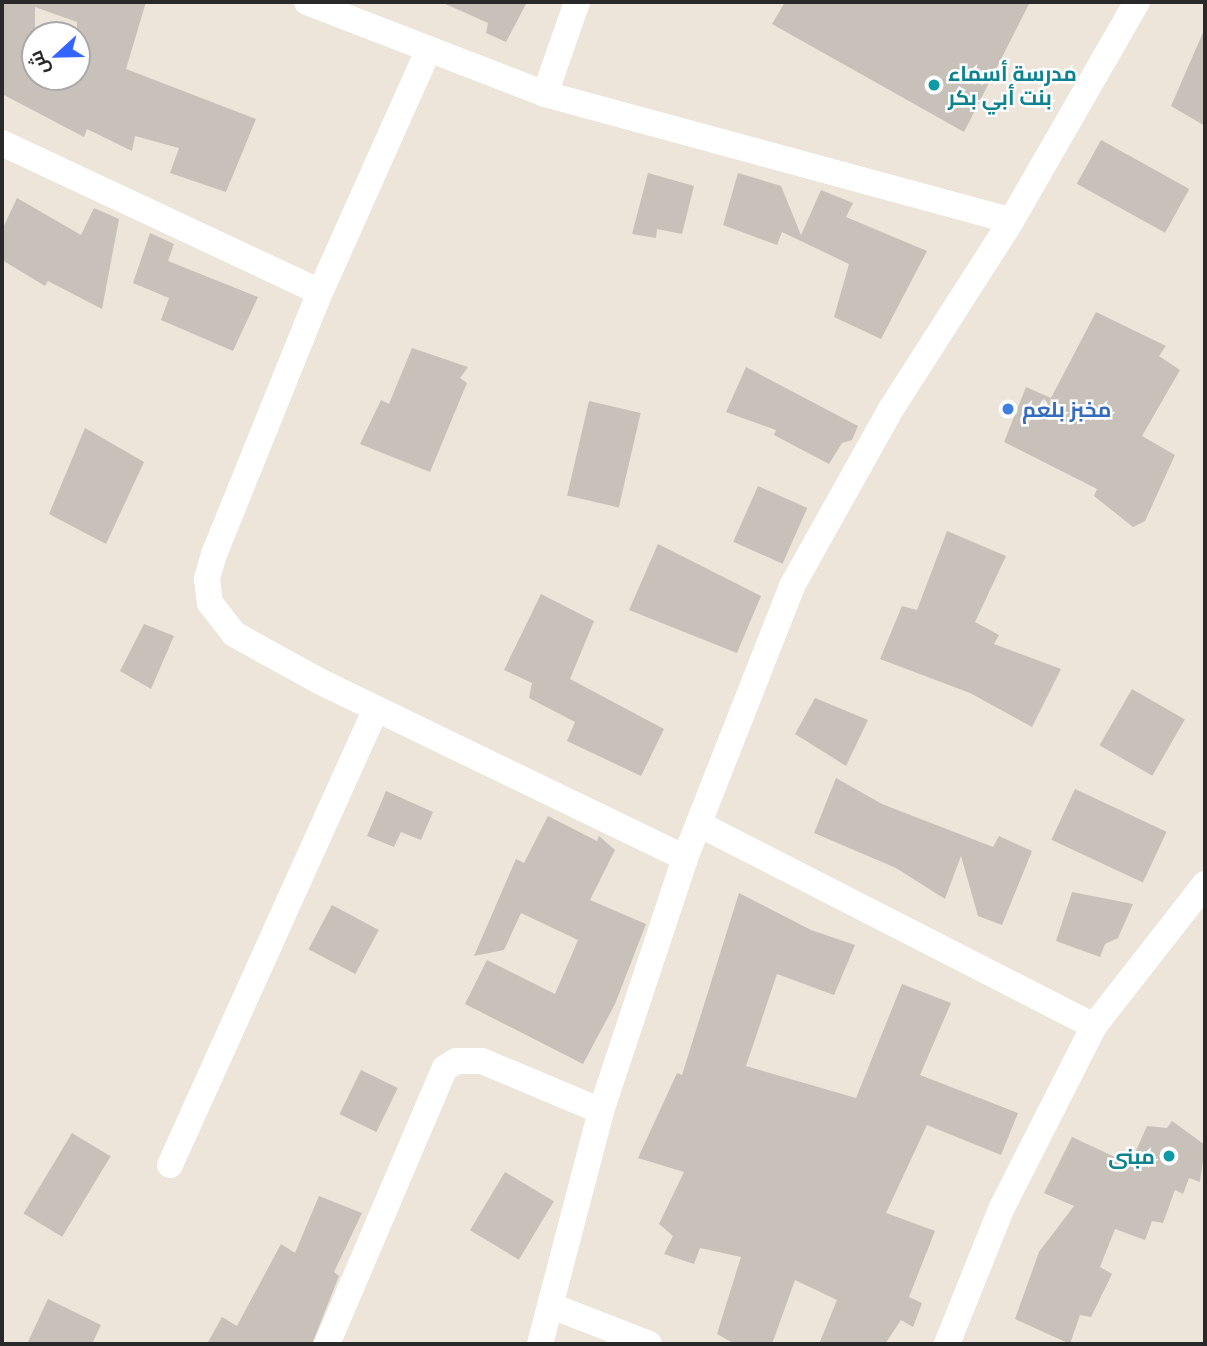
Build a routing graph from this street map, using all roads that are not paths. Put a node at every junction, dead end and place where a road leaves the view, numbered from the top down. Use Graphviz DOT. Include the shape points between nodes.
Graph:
graph roads {
  1 [pos="307,2"];
  2 [pos="577,2"];
  3 [pos="1137,2"];
  4 [pos="428,51"];
  5 [pos="545,94"];
  6 [pos="2,143"];
  7 [pos="1011,221"];
  8 [pos="320,292"];
  9 [pos="376,711"];
  10 [pos="699,824"];
  11 [pos="685,858"];
  12 [pos="1205,884"];
  13 [pos="1094,1026"];
  14 [pos="601,1111"];
  15 [pos="170,1165"];
  16 [pos="552,1306"];
  17 [pos="327,1344"];
  18 [pos="540,1344"];
  19 [pos="649,1344"];
  20 [pos="947,1344"];
  1 -- 4 [label="street"];
  2 -- 5 [label="street"];
  3 -- 7 [label="street"];
  4 -- 5 [label="street"];
  4 -- 8 [label="street"];
  5 -- 7 [label="street"];
  6 -- 8 [label="street"];
  7 -- 10 [label="street" via="891,409 792,586"];
  8 -- 9 [label="street" via="214,554 207,579 210,603 234,634"];
  9 -- 11 [label="street"];
  9 -- 15 [label="street"];
  10 -- 11 [label="street"];
  10 -- 13 [label="street"];
  11 -- 14 [label="street"];
  12 -- 13 [label="street"];
  13 -- 20 [label="street" via="1002,1207"];
  14 -- 16 [label="street"];
  14 -- 17 [label="street" via="482,1061 456,1061 445,1068"];
  16 -- 18 [label="street"];
  16 -- 19 [label="street"];
}
